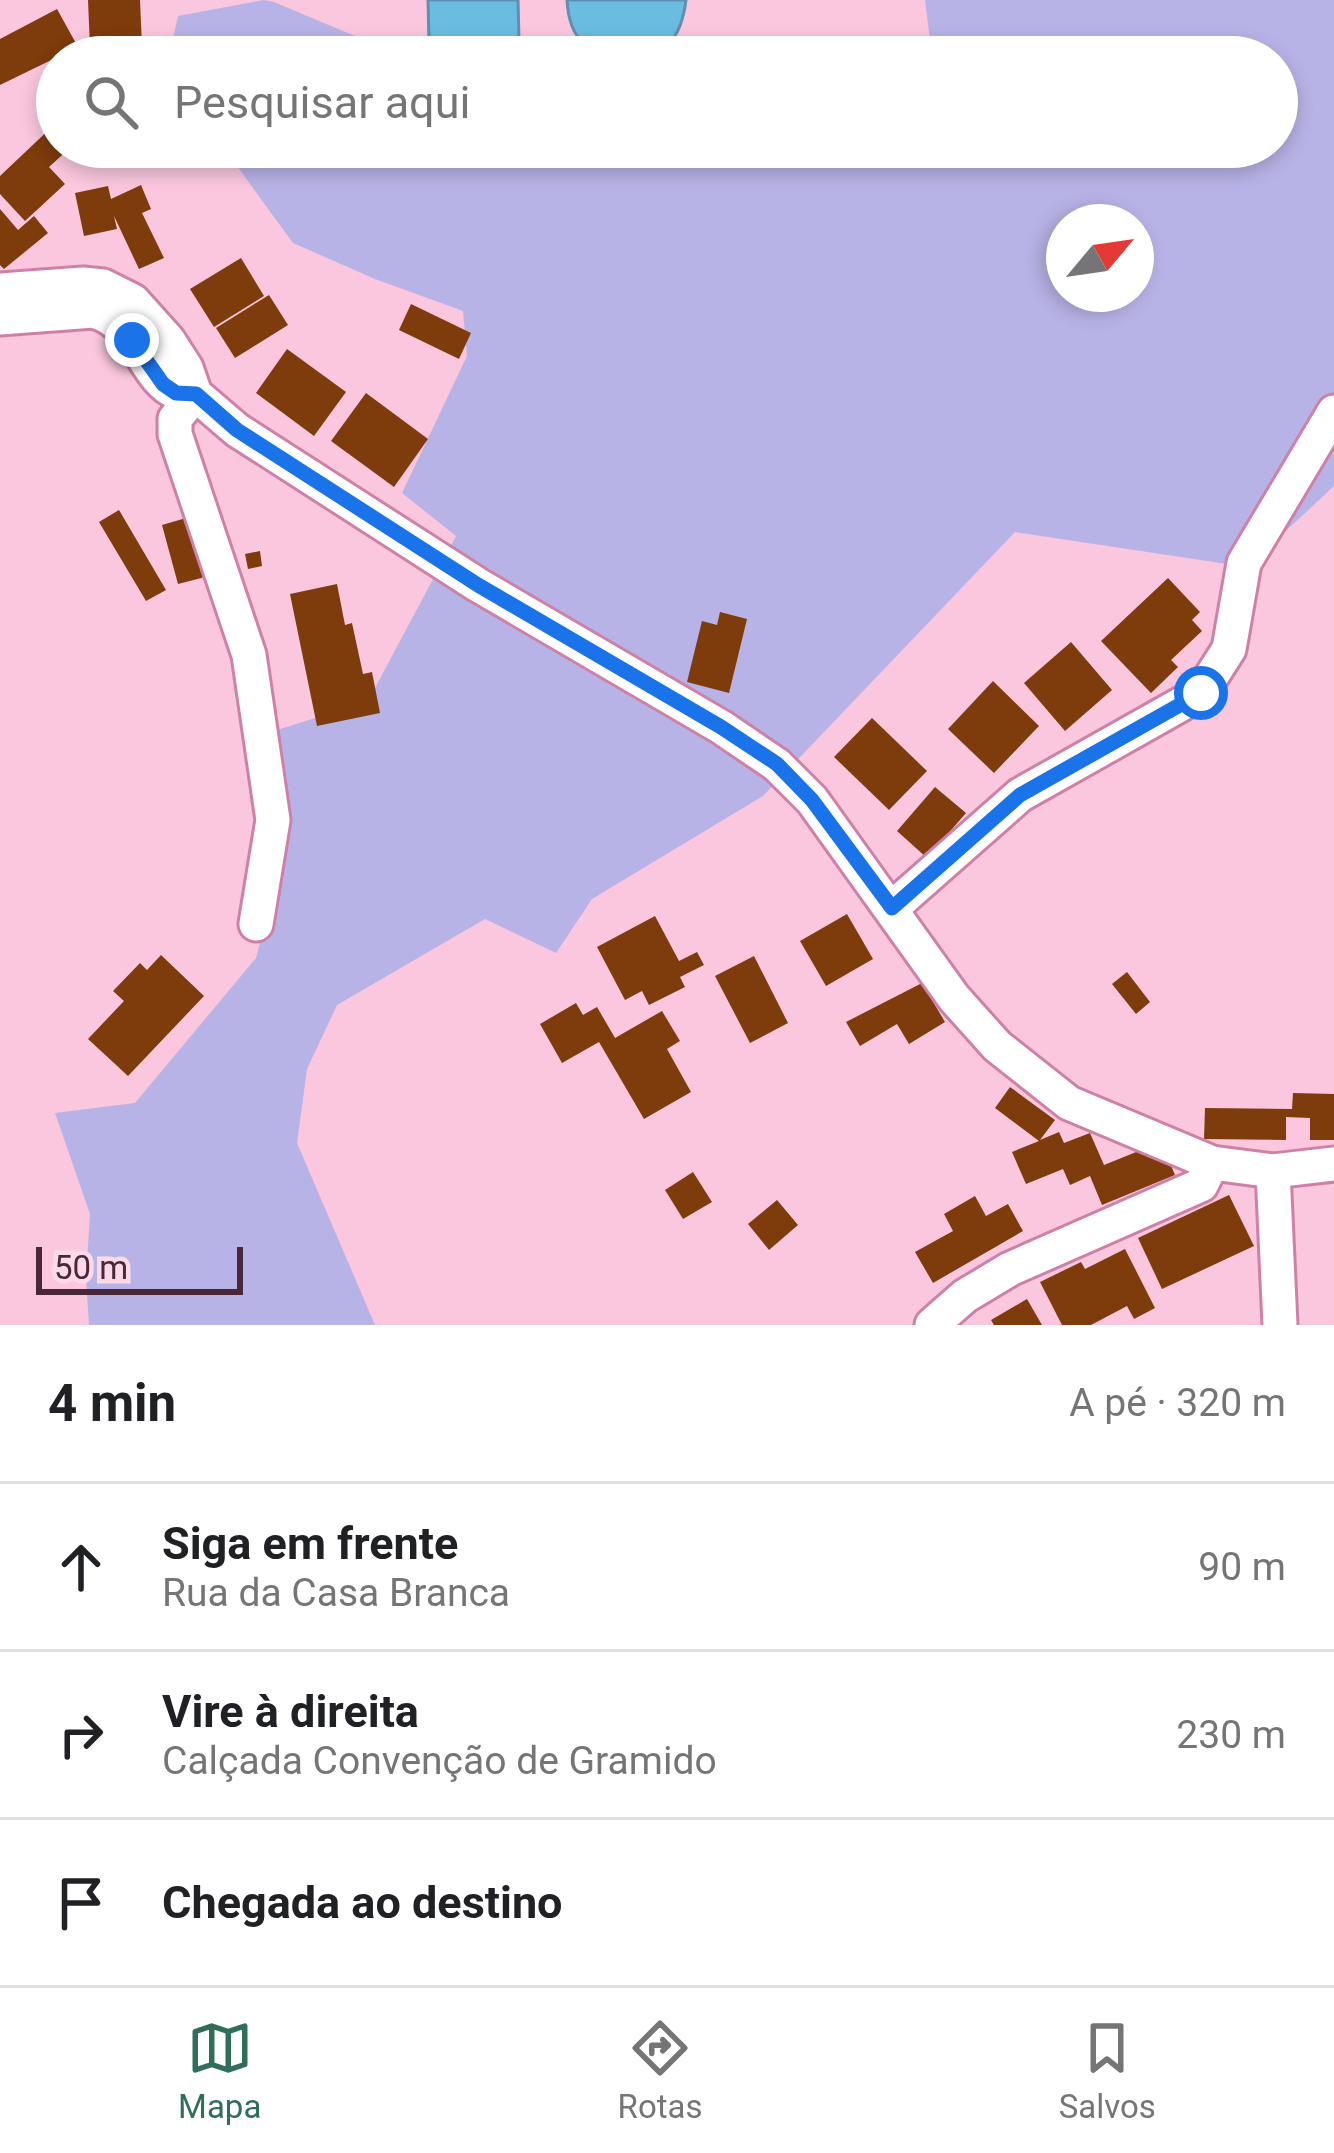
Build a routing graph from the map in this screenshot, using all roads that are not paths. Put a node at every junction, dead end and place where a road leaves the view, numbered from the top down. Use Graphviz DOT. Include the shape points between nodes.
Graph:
graph roads {
  1 [pos="0,290"];
  2 [pos="0,318"];
  3 [pos="196,394"];
  4 [pos="1334,412"];
  5 [pos="892,908"];
  6 [pos="256,924"];
  7 [pos="1212,1163"];
  8 [pos="1334,1164"];
  9 [pos="1273,1171"];
  10 [pos="932,1325"];
  11 [pos="1280,1325"];
  1 -- 3 [label="street" via="83,284 117,292 168,340"];
  2 -- 3 [label="street" via="104,314 163,384"];
  3 -- 5 [label="street" via="237,430 478,585 777,764"];
  3 -- 6 [label="street" via="175,419 175,434 249,655 273,820"];
  4 -- 5 [label="street" via="1244,562 1229,649 1201,693 1020,795"];
  5 -- 7 [label="street" via="954,998 1033,1075 1069,1103"];
  7 -- 9 [label="street"];
  7 -- 10 [label="street" via="1201,1185 1010,1269"];
  8 -- 9 [label="street"];
  9 -- 11 [label="street"];
}
